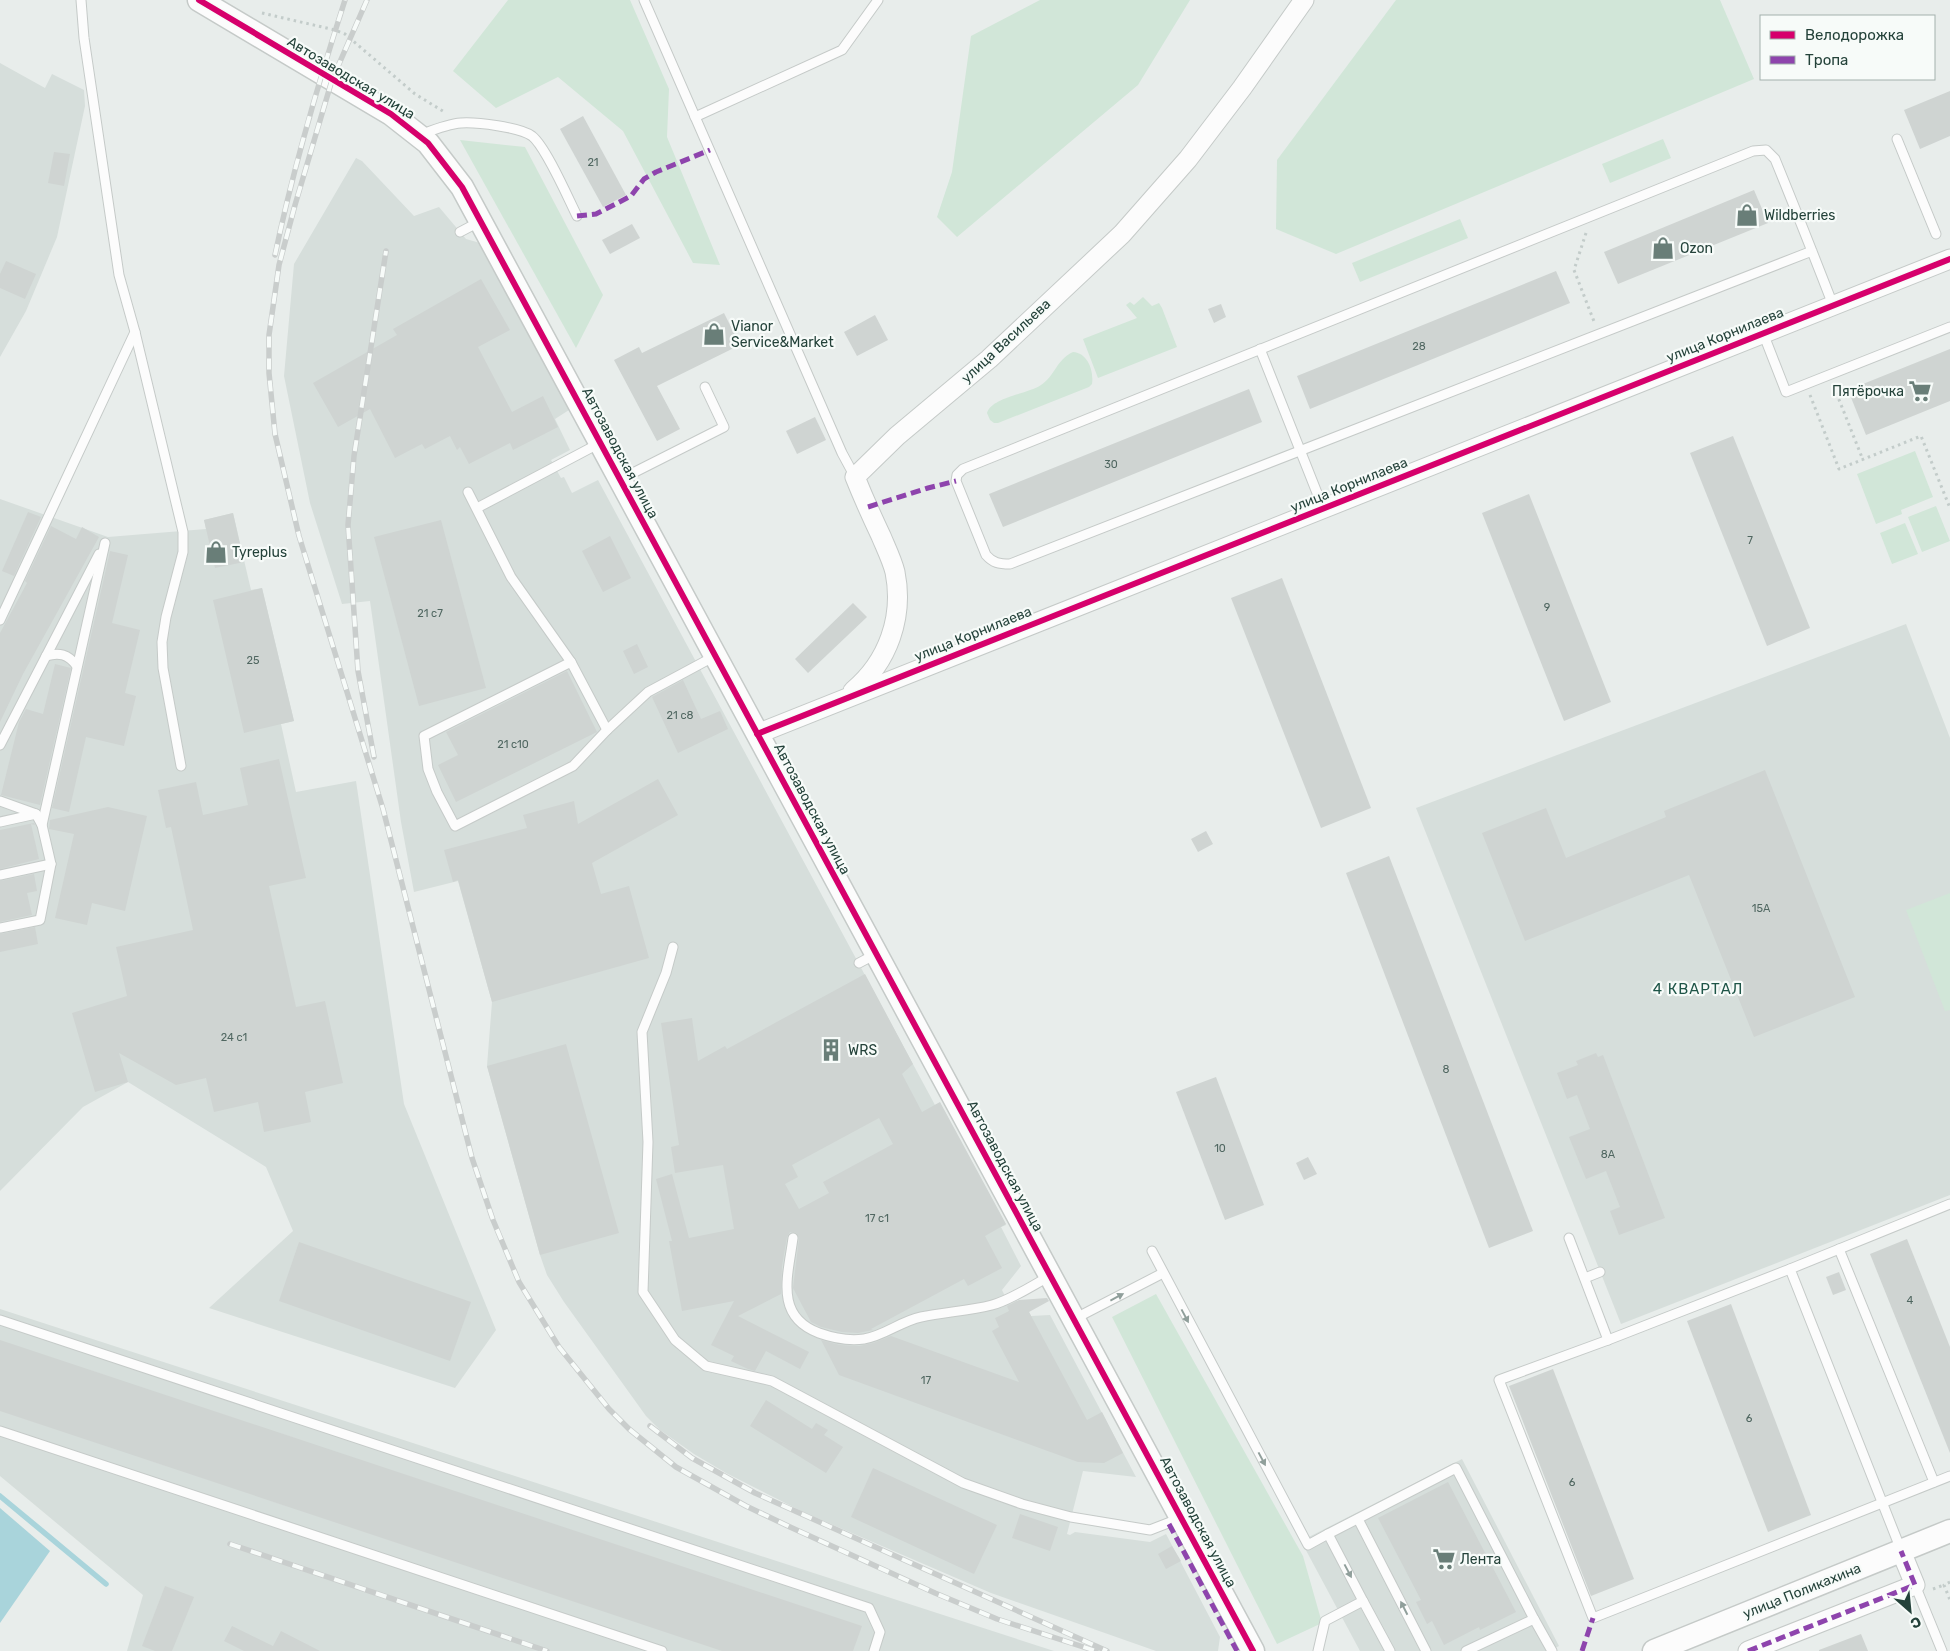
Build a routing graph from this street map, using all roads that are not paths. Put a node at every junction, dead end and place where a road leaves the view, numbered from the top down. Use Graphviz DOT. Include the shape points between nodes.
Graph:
graph roads {
  1 [pos="81,0"];
  2 [pos="199,0"];
  3 [pos="644,0"];
  4 [pos="878,0"];
  5 [pos="1304,0"];
  6 [pos="695,117"];
  7 [pos="420,135"];
  8 [pos="1897,139"];
  9 [pos="577,216"];
  10 [pos="481,221"];
  11 [pos="460,232"];
  12 [pos="1936,234"];
  13 [pos="1812,251"];
  14 [pos="1950,259"];
  15 [pos="1833,306"];
  16 [pos="1950,327"];
  17 [pos="135,332"];
  18 [pos="1763,333"];
  19 [pos="1260,349"];
  20 [pos="705,387"];
  21 [pos="600,443"];
  22 [pos="1300,451"];
  23 [pos="855,477"];
  24 [pos="620,479"];
  25 [pos="468,492"];
  26 [pos="477,508"];
  27 [pos="1323,508"];
  28 [pos="0,620"];
  29 [pos="46,656"];
  30 [pos="715,656"];
  31 [pos="571,662"];
  32 [pos="77,666"];
  33 [pos="842,700"];
  34 [pos="607,730"];
  35 [pos="757,734"];
  36 [pos="0,745"];
  37 [pos="180,766"];
  38 [pos="0,801"];
  39 [pos="36,814"];
  40 [pos="0,822"];
  41 [pos="42,825"];
  42 [pos="51,864"];
  43 [pos="0,875"];
  44 [pos="0,928"];
  45 [pos="673,947"];
  46 [pos="1950,1204"];
  47 [pos="793,1238"];
  48 [pos="1569,1238"];
  49 [pos="1839,1249"];
  50 [pos="1152,1251"];
  51 [pos="1790,1269"];
  52 [pos="1600,1272"];
  53 [pos="1162,1273"];
  54 [pos="1050,1276"];
  55 [pos="1585,1278"];
  56 [pos="1074,1319"];
  57 [pos="0,1320"];
  58 [pos="1608,1340"];
  59 [pos="0,1431"];
  60 [pos="1950,1476"];
  61 [pos="1934,1482"];
  62 [pos="1883,1503"];
  63 [pos="1181,1518"];
  64 [pos="1358,1519"];
  65 [pos="1950,1531"];
  66 [pos="1328,1534"];
  67 [pos="1901,1551"];
  68 [pos="1915,1585"];
  69 [pos="1363,1601"];
  70 [pos="1534,1619"];
  71 [pos="662,1651"];
  72 [pos="874,1651"];
  73 [pos="1253,1651"];
  74 [pos="1318,1651"];
  75 [pos="1390,1651"];
  76 [pos="1426,1651"];
  77 [pos="1466,1651"];
  78 [pos="1552,1651"];
  79 [pos="1654,1651"];
  80 [pos="1748,1651"];
  81 [pos="1942,1651"];
  1 -- 17 [label="lane" via="119,275"];
  2 -- 7 [label="street, Автозаводская улица" via="391,114"];
  3 -- 6 [label="lane"];
  4 -- 6 [label="lane" via="842,50"];
  5 -- 23 [label="street, улица Васильева" via="1188,159 1122,234 989,359 897,436"];
  6 -- 23 [label="lane" via="834,436"];
  7 -- 9 [label="lane" via="461,123 507,126 532,136 542,148"];
  7 -- 10 [label="street, Автозаводская улица" via="462,187"];
  8 -- 12 [label="lane"];
  10 -- 11 [label="lane"];
  10 -- 21 [label="street, Автозаводская улица"];
  13 -- 15 [label="lane"];
  13 -- 19 [label="lane" via="1775,159 1766,150 1753,151"];
  13 -- 22 [label="lane"];
  14 -- 15 [label="street, улица Корнилаева"];
  15 -- 18 [label="street, улица Корнилаева"];
  16 -- 18 [label="lane" via="1786,392"];
  17 -- 28 [label="lane"];
  17 -- 37 [label="lane" via="183,532 183,552 162,642 163,668"];
  18 -- 27 [label="street, улица Корнилаева"];
  19 -- 22 [label="lane"];
  19 -- 22 [label="lane" via="963,469 956,481 986,555 991,561 1010,564"];
  20 -- 24 [label="lane" via="724,426"];
  21 -- 24 [label="street, Автозаводская улица"];
  21 -- 26 [label="lane"];
  22 -- 27 [label="lane"];
  23 -- 33 [label="street" via="895,571 898,601 894,631 882,658 865,682"];
  24 -- 30 [label="street, Автозаводская улица"];
  25 -- 26 [label="lane"];
  26 -- 31 [label="lane" via="511,577"];
  27 -- 33 [label="street, улица Корнилаева"];
  29 -- 32 [label="lane" via="64,655"];
  29 -- 32 [label="lane" via="105,543"];
  29 -- 36 [label="lane"];
  30 -- 34 [label="lane" via="648,692"];
  30 -- 35 [label="street, Автозаводская улица"];
  31 -- 34 [label="lane"];
  31 -- 34 [label="lane" via="424,736 428,769 455,826 573,766"];
  32 -- 41 [label="lane"];
  33 -- 35 [label="street, улица Корнилаева"];
  35 -- 54 [label="street, Автозаводская улица" via="868,959"];
  38 -- 39 [label="lane"];
  39 -- 40 [label="lane"];
  39 -- 41 [label="lane"];
  41 -- 42 [label="lane"];
  42 -- 43 [label="lane"];
  42 -- 44 [label="lane" via="40,920"];
  45 -- 63 [label="lane" via="642,1032 648,1142 643,1292 675,1340 706,1366 772,1381 963,1483 1071,1517 1150,1530"];
  46 -- 49 [label="lane"];
  47 -- 54 [label="lane" via="786,1286 791,1311 806,1328 830,1337 865,1339 919,1317 993,1305"];
  48 -- 55 [label="lane"];
  49 -- 51 [label="lane"];
  49 -- 61 [label="lane"];
  50 -- 53 [label="lane"];
  51 -- 58 [label="lane"];
  51 -- 62 [label="lane"];
  52 -- 55 [label="lane"];
  56 -- 53 [label="lane, one-way"];
  53 -- 66 [label="lane, one-way" via="1308,1545"];
  54 -- 56 [label="street, Автозаводская улица"];
  55 -- 58 [label="lane"];
  56 -- 63 [label="street, Автозаводская улица"];
  57 -- 72 [label="lane" via="869,1608 880,1632"];
  58 -- 62 [label="lane" via="1499,1380 1594,1618"];
  59 -- 71 [label="lane"];
  60 -- 61 [label="lane"];
  61 -- 62 [label="lane"];
  62 -- 67 [label="lane"];
  63 -- 73 [label="street, Автозаводская улица"];
  64 -- 66 [label="lane"];
  64 -- 70 [label="lane" via="1456,1468"];
  76 -- 64 [label="lane, one-way"];
  65 -- 67 [label="street, улица Поликахина"];
  66 -- 69 [label="lane, one-way"];
  67 -- 68 [label="street"];
  67 -- 79 [label="street, улица Поликахина"];
  68 -- 80 [label="street"];
  68 -- 81 [label="lane"];
  69 -- 74 [label="lane" via="1325,1621"];
  69 -- 75 [label="lane"];
  70 -- 77 [label="lane"];
  70 -- 78 [label="lane"];
}
